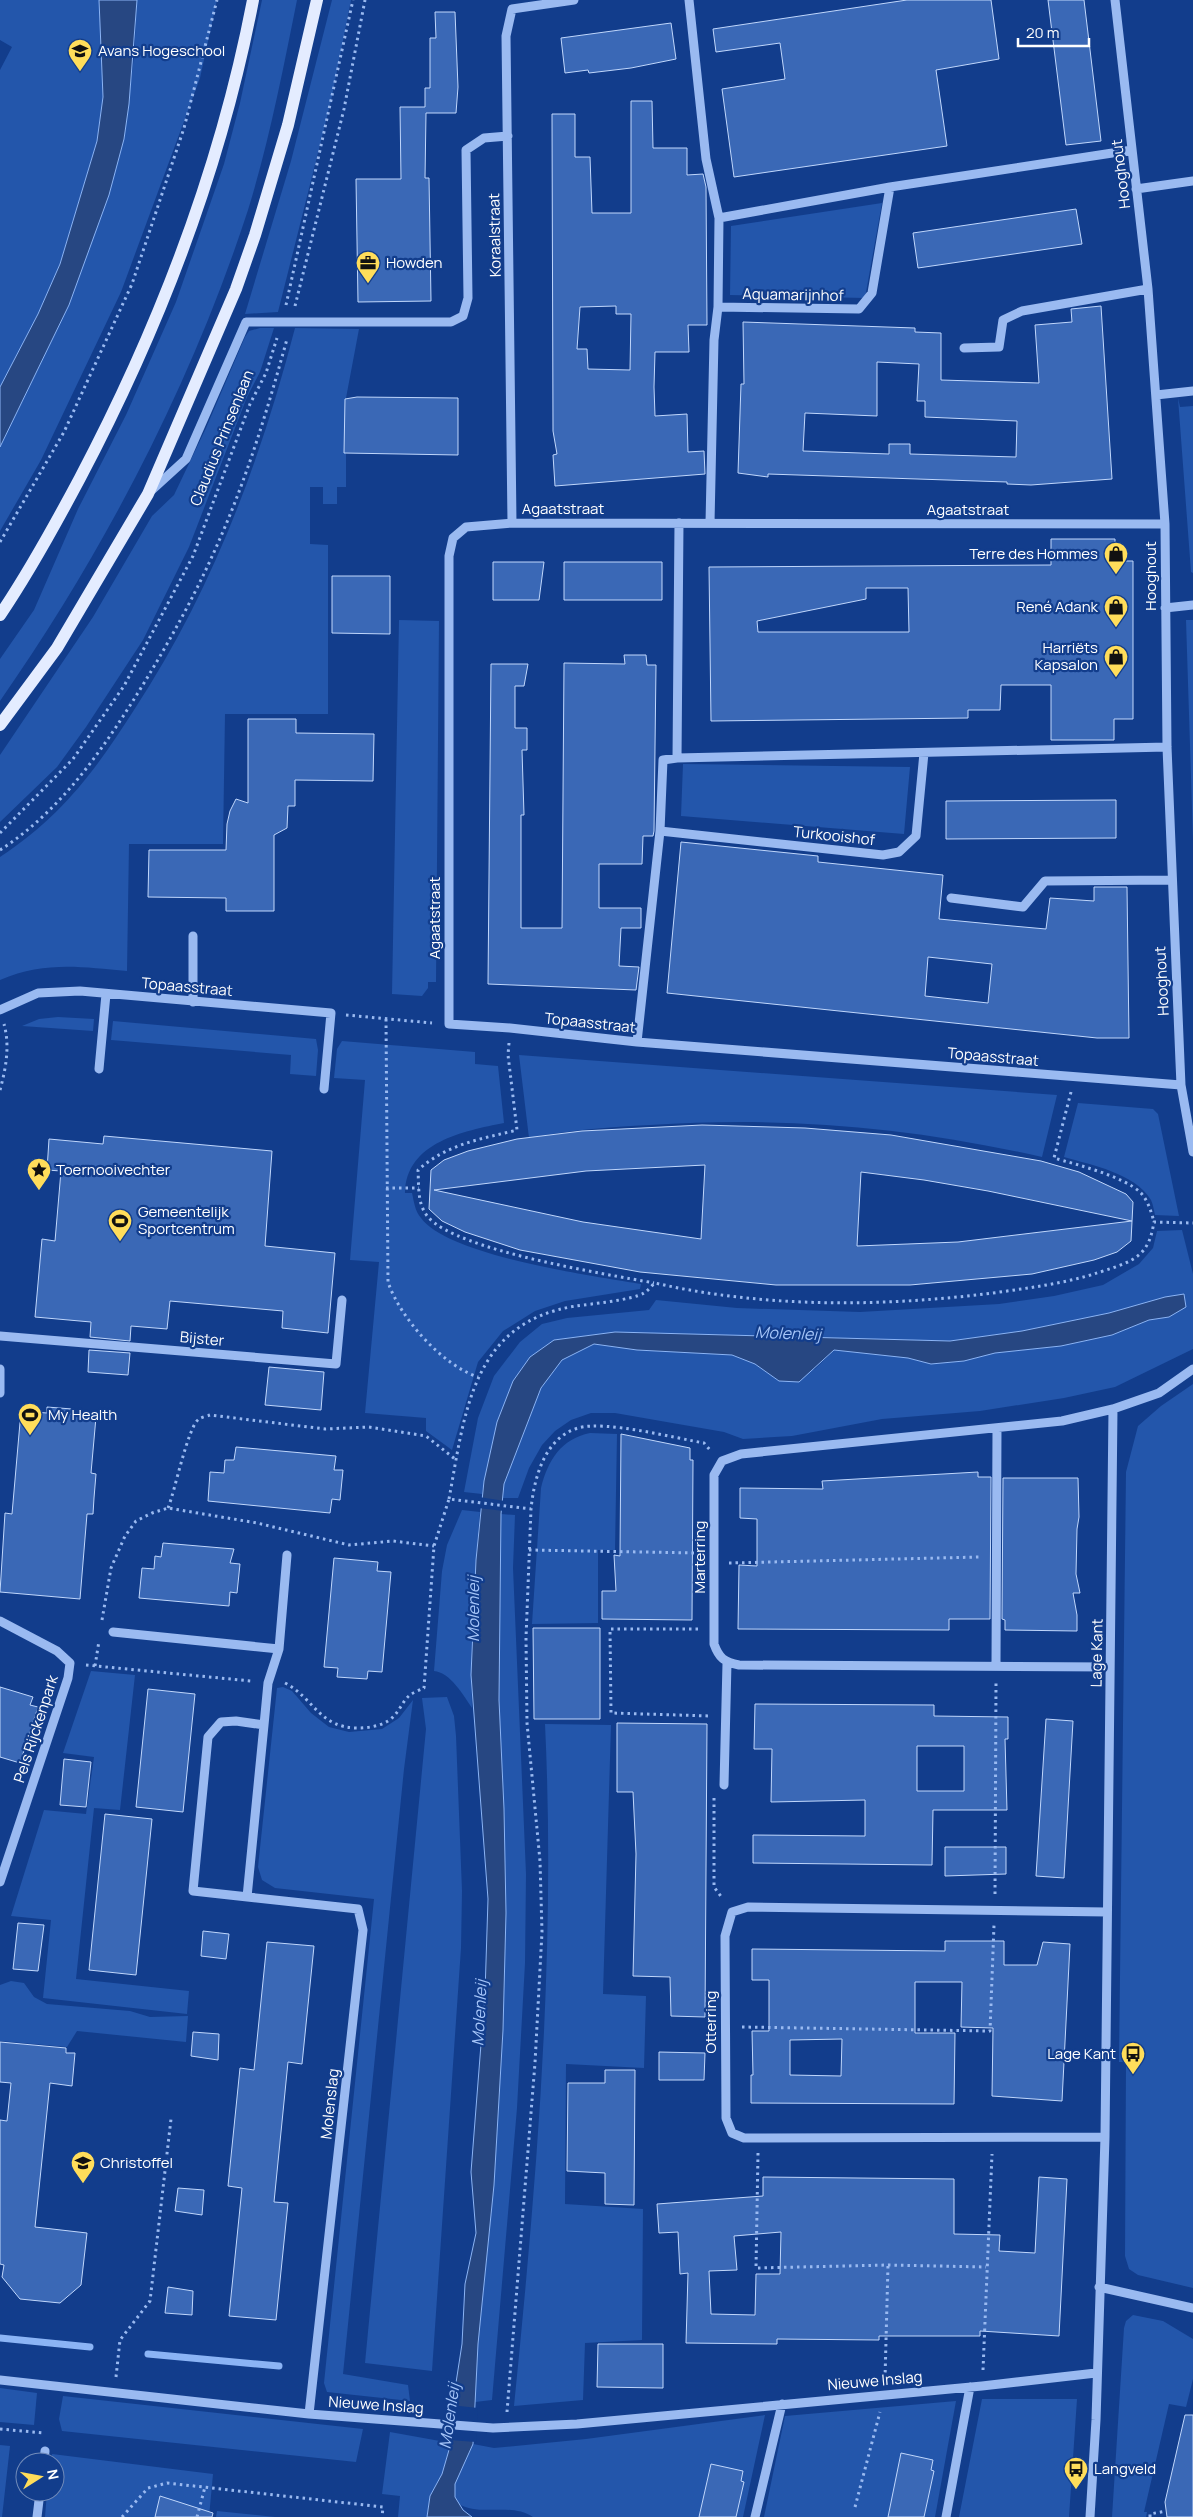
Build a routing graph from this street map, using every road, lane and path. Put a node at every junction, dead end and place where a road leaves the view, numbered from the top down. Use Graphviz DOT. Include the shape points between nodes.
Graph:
graph roads {
  1 [pos="217,0"];
  2 [pos="253,0"];
  3 [pos="317,0"];
  4 [pos="354,0"];
  5 [pos="365,0"];
  6 [pos="574,0"];
  7 [pos="689,0"];
  8 [pos="1115,0"];
  9 [pos="508,136"];
  10 [pos="1132,150"];
  11 [pos="1193,181"];
  12 [pos="890,187"];
  13 [pos="1136,189"];
  14 [pos="719,218"];
  15 [pos="1148,289"];
  16 [pos="718,307"];
  17 [pos="287,322"];
  18 [pos="964,348"];
  19 [pos="1193,391"];
  20 [pos="1156,395"];
  21 [pos="148,494"];
  22 [pos="512,523"];
  23 [pos="679,523"];
  24 [pos="710,523"];
  25 [pos="1165,524"];
  26 [pos="0,542"];
  27 [pos="1193,605"];
  28 [pos="1165,608"];
  29 [pos="0,615"];
  30 [pos="0,725"];
  31 [pos="1168,747"];
  32 [pos="924,753"];
  33 [pos="677,758"];
  34 [pos="660,831"];
  35 [pos="0,833"];
  36 [pos="0,850"];
  37 [pos="1172,880"];
  38 [pos="951,898"];
  39 [pos="193,936"];
  40 [pos="106,994"];
  41 [pos="193,1002"];
  42 [pos="0,1010"];
  43 [pos="331,1013"];
  44 [pos="0,1018"];
  45 [pos="386,1019"];
  46 [pos="449,1024"];
  47 [pos="510,1028"];
  48 [pos="637,1042"];
  49 [pos="100,1069"];
  50 [pos="1075,1077"];
  51 [pos="1181,1085"];
  52 [pos="324,1089"];
  53 [pos="0,1090"];
  54 [pos="1193,1152"];
  55 [pos="386,1188"];
  56 [pos="419,1188"];
  57 [pos="1154,1222"];
  58 [pos="1193,1223"];
  59 [pos="655,1283"];
  60 [pos="342,1300"];
  61 [pos="0,1336"];
  62 [pos="0,1369"];
  63 [pos="1193,1369"];
  64 [pos="478,1377"];
  65 [pos="0,1393"];
  66 [pos="1113,1409"];
  67 [pos="997,1428"];
  68 [pos="455,1459"];
  69 [pos="722,1461"];
  70 [pos="449,1499"];
  71 [pos="168,1508"];
  72 [pos="531,1509"];
  73 [pos="434,1546"];
  74 [pos="528,1550"];
  75 [pos="714,1553"];
  76 [pos="287,1555"];
  77 [pos="996,1557"];
  78 [pos="714,1563"];
  79 [pos="0,1621"];
  80 [pos="102,1623"];
  81 [pos="713,1629"];
  82 [pos="100,1631"];
  83 [pos="113,1632"];
  84 [pos="279,1649"];
  85 [pos="727,1663"];
  86 [pos="70,1664"];
  87 [pos="996,1665"];
  88 [pos="95,1666"];
  89 [pos="1110,1667"];
  90 [pos="268,1683"];
  91 [pos="713,1716"];
  92 [pos="264,1725"];
  93 [pos="724,1785"];
  94 [pos="0,1882"];
  95 [pos="247,1896"];
  96 [pos="1107,1912"];
  97 [pos="171,2119"];
  98 [pos="1105,2137"];
  99 [pos="759,2138"];
  100 [pos="993,2138"];
  101 [pos="986,2267"];
  102 [pos="1099,2287"];
  103 [pos="1193,2308"];
  104 [pos="1096,2373"];
  105 [pos="0,2380"];
  106 [pos="982,2386"];
  107 [pos="970,2387"];
  108 [pos="115,2393"];
  109 [pos="782,2404"];
  110 [pos="309,2414"];
  111 [pos="506,2428"];
  112 [pos="0,2429"];
  113 [pos="48,2434"];
  114 [pos="205,2488"];
  115 [pos="39,2502"];
  116 [pos="1166,2511"];
  117 [pos="38,2517"];
  118 [pos="122,2517"];
  119 [pos="197,2517"];
  120 [pos="382,2517"];
  121 [pos="755,2517"];
  122 [pos="946,2517"];
  123 [pos="1090,2517"];
  124 [pos="1150,2517"];
  1 -- 26 [label="path" via="184,128 132,284 64,432"];
  2 -- 29 [label="main road" via="243,54 220,135 159,310 110,420 48,538"];
  3 -- 21 [label="main road" via="288,125 255,235 236,289"];
  4 -- 17 [label="path, Claudius Prinsenlaan"];
  5 -- 17 [label="path" via="344,109"];
  6 -- 9 [label="street, Koraalstraat" via="512,9 506,36"];
  7 -- 14 [label="street" via="706,159"];
  8 -- 10 [label="street, Hooghout"];
  9 -- 17 [label="street" via="484,138 466,150 468,298 463,316 451,322"];
  9 -- 22 [label="street, Koraalstraat"];
  10 -- 12 [label="street"];
  10 -- 13 [label="street, Hooghout"];
  11 -- 13 [label="street"];
  12 -- 14 [label="street"];
  12 -- 16 [label="street, Aquamarijnhof" via="872,293 859,309"];
  13 -- 15 [label="street, Hooghout"];
  14 -- 16 [label="street"];
  15 -- 18 [label="street" via="1022,311 1003,320 999,347"];
  15 -- 20 [label="street, Hooghout"];
  16 -- 24 [label="street" via="714,340"];
  17 -- 21 [label="street" via="246,322 186,459"];
  17 -- 35 [label="path, Claudius Prinsenlaan" via="250,404 193,556 124,686 73,759"];
  17 -- 36 [label="path" via="257,441 219,542 179,624 116,727 75,784 51,811"];
  19 -- 20 [label="street"];
  20 -- 25 [label="street, Hooghout"];
  21 -- 30 [label="main road" via="57,648"];
  22 -- 23 [label="street, Agaatstraat"];
  22 -- 46 [label="street, Agaatstraat" via="466,527 453,538 449,556"];
  23 -- 24 [label="street, Agaatstraat"];
  23 -- 33 [label="street"];
  24 -- 25 [label="street, Agaatstraat"];
  25 -- 28 [label="street, Hooghout"];
  27 -- 28 [label="street"];
  28 -- 31 [label="street, Hooghout"];
  31 -- 32 [label="street"];
  31 -- 37 [label="street, Hooghout"];
  32 -- 33 [label="street"];
  32 -- 34 [label="street, Turkooishof" via="916,836 899,852 883,855"];
  33 -- 34 [label="street" via="663,760"];
  34 -- 48 [label="street"];
  37 -- 38 [label="street" via="1045,881 1023,907"];
  37 -- 51 [label="street, Hooghout"];
  39 -- 41 [label="street"];
  40 -- 41 [label="street, Topaasstraat"];
  40 -- 42 [label="street, Topaasstraat" via="80,991 38,993"];
  40 -- 49 [label="street"];
  41 -- 43 [label="street, Topaasstraat"];
  43 -- 45 [label="path"];
  43 -- 52 [label="street"];
  44 -- 53 [label="path" via="7,1041 6,1067"];
  45 -- 46 [label="path"];
  45 -- 55 [label="path"];
  46 -- 47 [label="street, Topaasstraat"];
  47 -- 48 [label="street, Topaasstraat"];
  47 -- 56 [label="path" via="508,1055 517,1130 468,1142 433,1156 418,1170"];
  48 -- 50 [label="street, Topaasstraat"];
  50 -- 51 [label="street, Topaasstraat"];
  50 -- 57 [label="path" via="1054,1158 1113,1177 1140,1193"];
  51 -- 54 [label="street, Hooghout"];
  55 -- 56 [label="path"];
  55 -- 64 [label="path" via="388,1282 393,1298 410,1324 461,1372"];
  56 -- 59 [label="path" via="420,1204 429,1218 446,1230 501,1251"];
  57 -- 58 [label="path"];
  57 -- 59 [label="path" via="1152,1238 1141,1253 1113,1268 1067,1282 948,1298 840,1302 758,1299 695,1292"];
  59 -- 64 [label="path" via="642,1294 555,1310 530,1319 510,1333 491,1354"];
  60 -- 61 [label="street, Bijster" via="336,1364"];
  62 -- 65 [label="street"];
  63 -- 66 [label="street" via="1159,1393"];
  64 -- 68 [label="path"];
  66 -- 67 [label="street" via="1062,1422"];
  66 -- 89 [label="street, Lage Kant"];
  67 -- 69 [label="street" via="742,1454"];
  67 -- 77 [label="street"];
  68 -- 70 [label="path"];
  68 -- 71 [label="path" via="426,1436 369,1427 325,1429 210,1415 198,1419 190,1432"];
  69 -- 72 [label="path" via="704,1443 613,1427 578,1428 558,1440 544,1458 534,1484"];
  69 -- 75 [label="street, Marterring" via="714,1475"];
  70 -- 72 [label="path"];
  70 -- 73 [label="path"];
  71 -- 73 [label="path" via="257,1523 349,1545 393,1540"];
  71 -- 80 [label="path" via="136,1521 125,1536 111,1568"];
  72 -- 74 [label="path"];
  73 -- 90 [label="path" via="424,1688 409,1695 399,1712 387,1722 368,1728 349,1728 329,1722 296,1689 286,1683"];
  74 -- 75 [label="path"];
  74 -- 111 [label="path" via="527,1723 540,1861 542,1932 535,2063"];
  75 -- 78 [label="street, Marterring"];
  76 -- 84 [label="street"];
  77 -- 78 [label="path"];
  77 -- 87 [label="street"];
  78 -- 81 [label="street, Marterring"];
  79 -- 86 [label="street, Pels Rijckenpark" via="57,1651"];
  81 -- 85 [label="street, Marterring" via="718,1656"];
  81 -- 91 [label="path" via="610,1629 611,1713"];
  82 -- 88 [label="path"];
  83 -- 84 [label="street"];
  84 -- 90 [label="street"];
  85 -- 87 [label="street"];
  85 -- 93 [label="street"];
  86 -- 88 [label="path"];
  86 -- 94 [label="street, Pels Rijckenpark"];
  87 -- 89 [label="street"];
  88 -- 90 [label="path"];
  89 -- 96 [label="street, Lage Kant"];
  90 -- 92 [label="street"];
  92 -- 95 [label="street"];
  92 -- 95 [label="street, Molenslag" via="222,1722 208,1737 193,1891"];
  95 -- 110 [label="street, Molenslag" via="358,1908 363,1930"];
  96 -- 98 [label="street, Lage Kant"];
  96 -- 99 [label="street, Otterring" via="748,1907 732,1912 725,1936 726,2118 732,2133 744,2138"];
  97 -- 108 [label="path" via="150,2301 120,2340"];
  98 -- 100 [label="street, Otterring"];
  98 -- 102 [label="street, Lage Kant"];
  99 -- 100 [label="street, Otterring"];
  99 -- 101 [label="path" via="756,2268"];
  100 -- 101 [label="path"];
  101 -- 106 [label="path"];
  102 -- 103 [label="street"];
  102 -- 104 [label="street, Lage Kant"];
  104 -- 106 [label="street, Nieuwe Inslag"];
  104 -- 123 [label="street"];
  105 -- 108 [label="street, Nieuwe Inslag"];
  106 -- 107 [label="street, Nieuwe Inslag"];
  107 -- 109 [label="street, Nieuwe Inslag"];
  107 -- 122 [label="street"];
  108 -- 110 [label="street, Nieuwe Inslag"];
  109 -- 111 [label="street, Nieuwe Inslag"];
  109 -- 121 [label="street"];
  110 -- 111 [label="street, Nieuwe Inslag"];
  112 -- 113 [label="path"];
  114 -- 118 [label="path" via="167,2483 148,2488"];
  114 -- 119 [label="path"];
  114 -- 120 [label="path" via="383,2507"];
  115 -- 117 [label="street"];
  116 -- 124 [label="path" via="1150,2514"];
}
